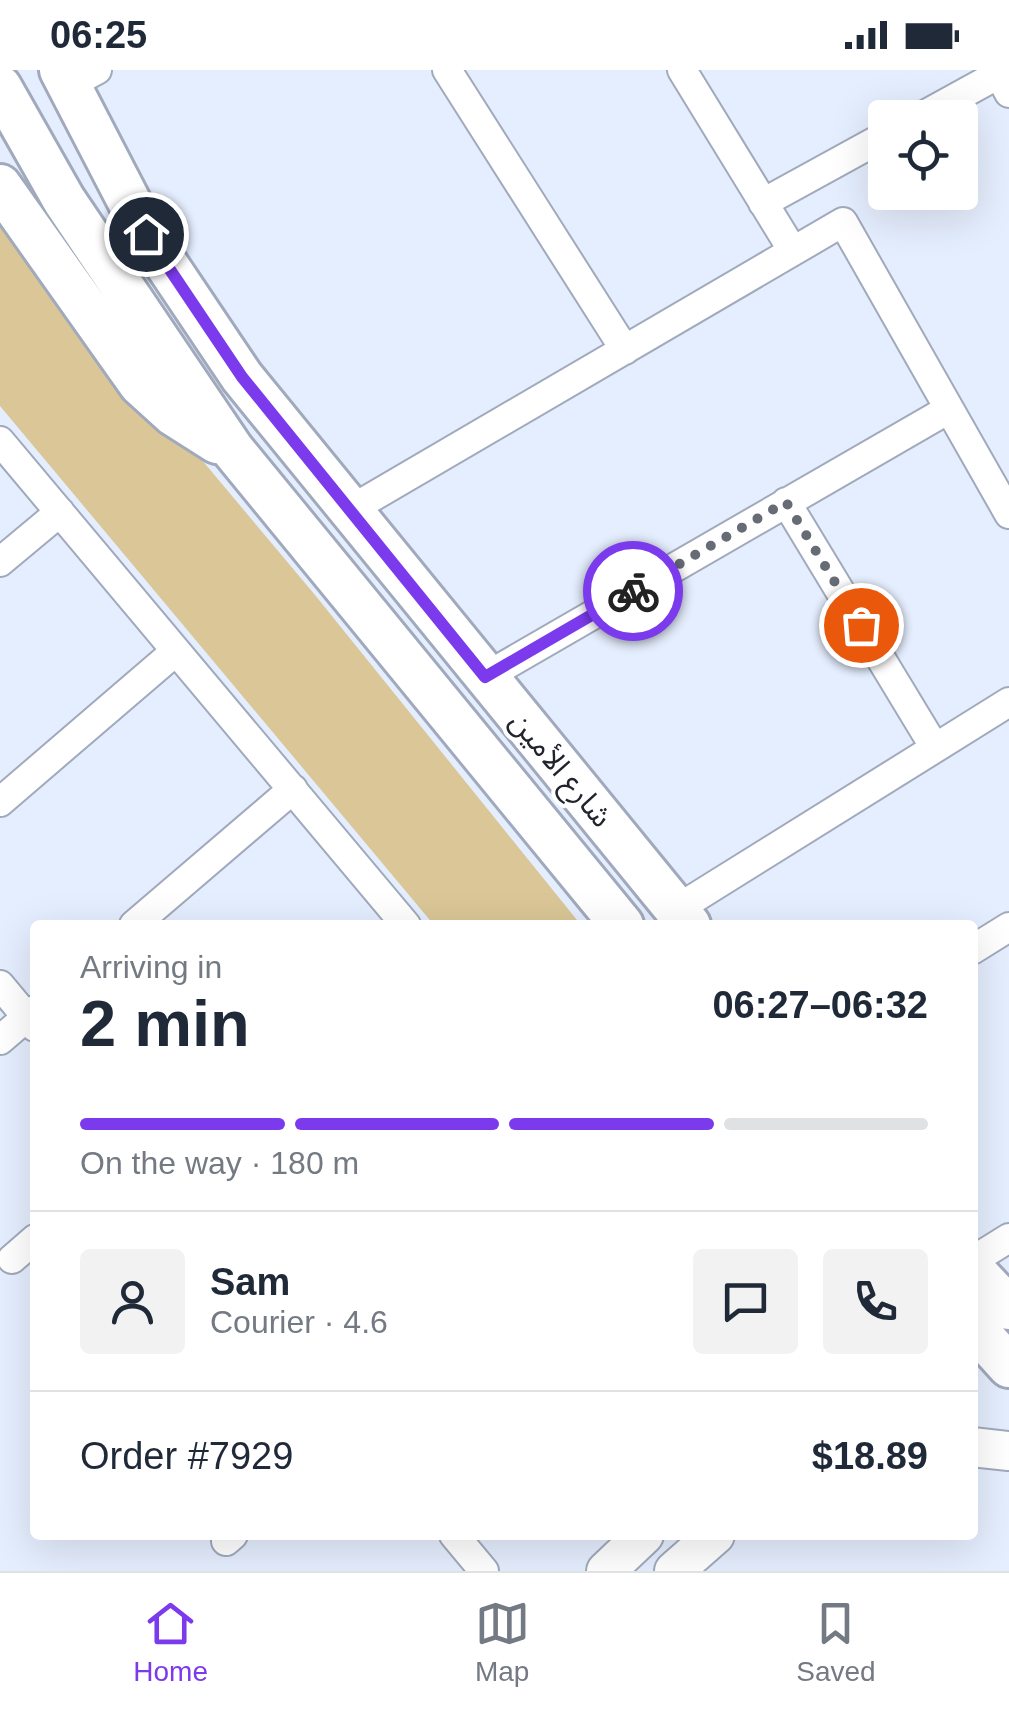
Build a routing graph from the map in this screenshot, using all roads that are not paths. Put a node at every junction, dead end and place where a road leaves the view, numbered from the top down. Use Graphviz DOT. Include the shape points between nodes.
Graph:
graph roads {
  1 [pos="447,70"];
  2 [pos="682,70"];
  3 [pos="75,75"];
  4 [pos="0,87"];
  5 [pos="1009,93"];
  6 [pos="951,100"];
  7 [pos="868,145"];
  8 [pos="0,186"];
  9 [pos="764,203"];
  10 [pos="793,251"];
  11 [pos="624,350"];
  12 [pos="950,409"];
  13 [pos="0,442"];
  14 [pos="232,449"];
  15 [pos="786,502"];
  16 [pos="350,510"];
  17 [pos="60,512"];
  18 [pos="1009,514"];
  19 [pos="0,562"];
  20 [pos="176,651"];
  21 [pos="485,677"];
  22 [pos="1009,702"];
  23 [pos="935,748"];
  24 [pos="292,790"];
  25 [pos="0,802"];
  26 [pos="683,917"];
  27 [pos="140,920"];
  28 [pos="402,920"];
  29 [pos="618,920"];
  30 [pos="1009,927"];
  31 [pos="978,946"];
  32 [pos="0,985"];
  33 [pos="30,1016"];
  34 [pos="30,1019"];
  35 [pos="0,1040"];
  36 [pos="1009,1238"];
  37 [pos="30,1243"];
  38 [pos="12,1259"];
  39 [pos="978,1261"];
  40 [pos="978,1272"];
  41 [pos="1009,1308"];
  42 [pos="978,1332"];
  43 [pos="1009,1366"];
  44 [pos="978,1447"];
  45 [pos="1009,1451"];
  46 [pos="458,1540"];
  47 [pos="639,1540"];
  48 [pos="709,1540"];
  49 [pos="484,1571"];
  50 [pos="606,1571"];
  51 [pos="674,1571"];
  1 -- 11 [label="street"];
  2 -- 9 [label="street"];
  3 -- 16 [label="main road, شارع الأمين" via="146,234 242,377"];
  4 -- 14 [label="main road, شارع الأمين" via="64,200"];
  5 -- 6 [label="street" via="998,74"];
  7 -- 9 [label="street"];
  8 -- 14 [label="main road" via="140,384 192,428"];
  9 -- 10 [label="street"];
  10 -- 11 [label="street"];
  10 -- 12 [label="street" via="844,222"];
  11 -- 16 [label="street"];
  12 -- 15 [label="street"];
  12 -- 18 [label="street"];
  13 -- 17 [label="street"];
  14 -- 29 [label="main road, شارع الأمين"];
  15 -- 21 [label="street"];
  15 -- 23 [label="street"];
  16 -- 21 [label="main road, شارع الأمين"];
  17 -- 19 [label="street"];
  17 -- 20 [label="street"];
  20 -- 24 [label="street"];
  20 -- 25 [label="street"];
  21 -- 26 [label="main road, شارع الأمين"];
  22 -- 23 [label="street"];
  23 -- 26 [label="street"];
  24 -- 27 [label="street"];
  24 -- 28 [label="street"];
  30 -- 31 [label="street"];
  32 -- 33 [label="street"];
  34 -- 35 [label="street"];
  36 -- 39 [label="street"];
  37 -- 38 [label="street"];
  40 -- 41 [label="main road"];
  42 -- 43 [label="main road"];
  44 -- 45 [label="street"];
  46 -- 49 [label="street"];
  47 -- 50 [label="street"];
  48 -- 51 [label="street"];
}
